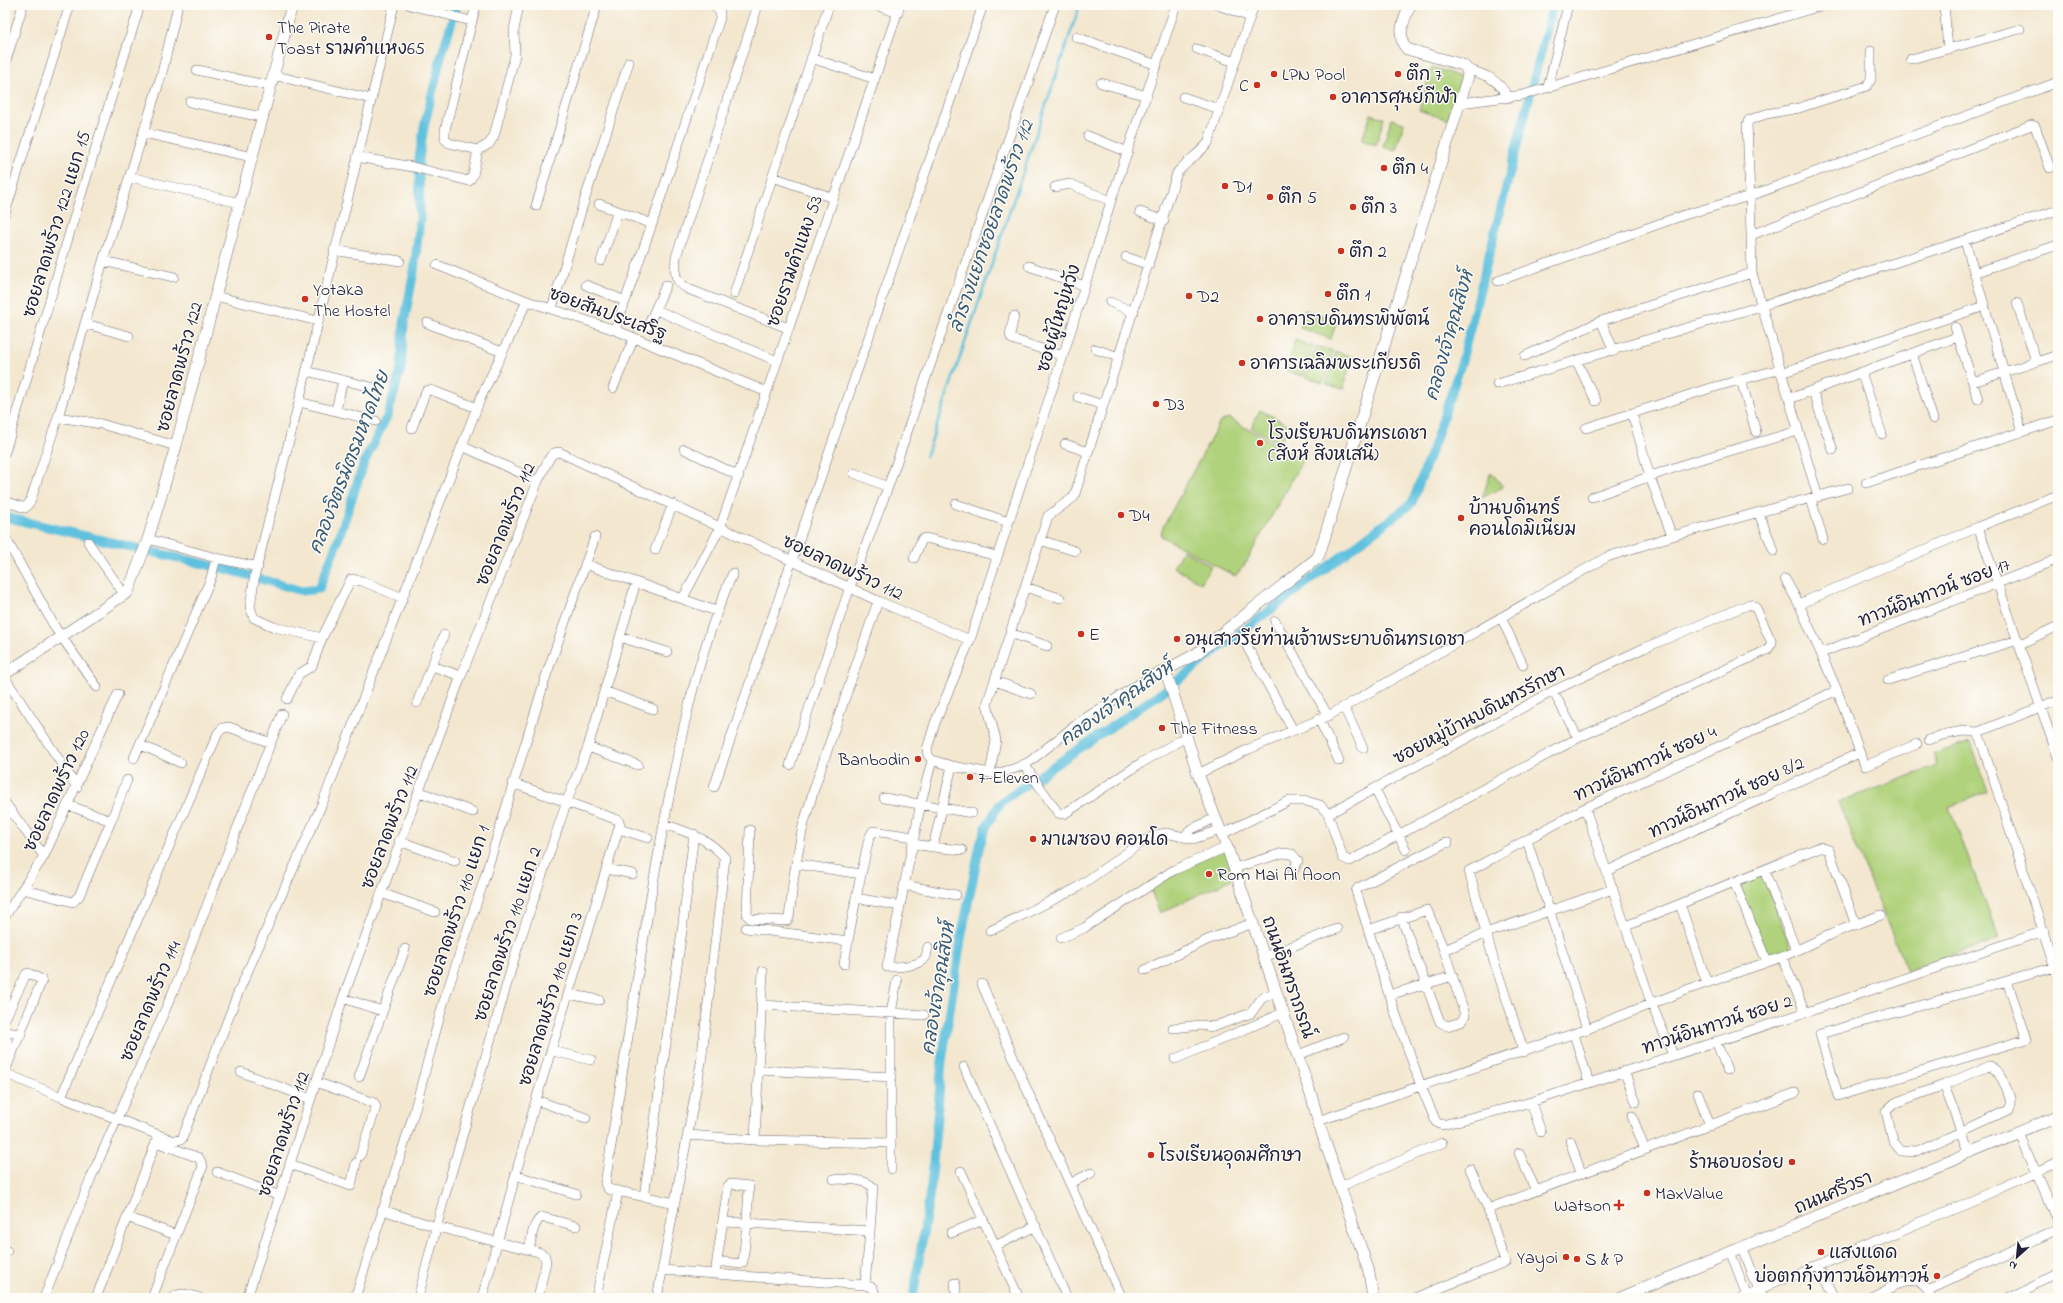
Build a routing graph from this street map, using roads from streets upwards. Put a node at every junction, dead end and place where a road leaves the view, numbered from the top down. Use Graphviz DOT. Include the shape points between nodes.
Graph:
graph roads {
  1 [pos="23,5"];
  2 [pos="140,5"];
  3 [pos="178,5"];
  4 [pos="292,5"];
  5 [pos="394,5"];
  6 [pos="410,5"];
  7 [pos="476,5"];
  8 [pos="518,5"];
  9 [pos="597,5"];
  10 [pos="714,5"];
  11 [pos="758,5"];
  12 [pos="829,5"];
  13 [pos="875,5"];
  14 [pos="983,5"];
  15 [pos="1055,5"];
  16 [pos="1176,5"];
  17 [pos="1218,5"];
  18 [pos="1254,5"];
  19 [pos="1410,5"];
  20 [pos="1568,5"];
  21 [pos="1824,5"];
  22 [pos="1944,5"];
  23 [pos="885,7"];
  24 [pos="899,9"];
  25 [pos="68,11"];
  26 [pos="1250,17"];
  27 [pos="471,21"];
  28 [pos="2020,29"];
  29 [pos="1076,38"];
  30 [pos="1948,48"];
  31 [pos="1197,49"];
  32 [pos="1871,51"];
  33 [pos="811,58"];
  34 [pos="1911,59"];
  35 [pos="630,62"];
  36 [pos="1235,62"];
  37 [pos="5,64"];
  38 [pos="1157,66"];
  39 [pos="1467,69"];
  40 [pos="197,70"];
  41 [pos="875,79"];
  42 [pos="271,80"];
  43 [pos="2058,82"];
  44 [pos="1101,83"];
  45 [pos="1548,87"];
  46 [pos="1147,96"];
  47 [pos="1183,97"];
  48 [pos="1508,98"];
  49 [pos="371,99"];
  50 [pos="190,102"];
  51 [pos="1460,103"];
  52 [pos="1219,109"];
  53 [pos="262,117"];
  54 [pos="144,133"];
  55 [pos="1088,136"];
  56 [pos="478,150"];
  57 [pos="1128,152"];
  58 [pos="252,157"];
  59 [pos="357,157"];
  60 [pos="2050,168"];
  61 [pos="130,177"];
  62 [pos="773,177"];
  63 [pos="1055,187"];
  64 [pos="1750,196"];
  65 [pos="832,198"];
  66 [pos="1112,201"];
  67 [pos="240,203"];
  68 [pos="599,204"];
  69 [pos="536,206"];
  70 [pos="2058,210"];
  71 [pos="618,211"];
  72 [pos="5,212"];
  73 [pos="1140,212"];
  74 [pos="1164,221"];
  75 [pos="652,224"];
  76 [pos="1751,235"];
  77 [pos="1965,242"];
  78 [pos="2058,245"];
  79 [pos="334,250"];
  80 [pos="1126,257"];
  81 [pos="103,261"];
  82 [pos="400,261"];
  83 [pos="601,261"];
  84 [pos="438,265"];
  85 [pos="1149,265"];
  86 [pos="1030,266"];
  87 [pos="1752,273"];
  88 [pos="1974,274"];
  89 [pos="174,277"];
  90 [pos="1498,281"];
  91 [pos="586,285"];
  92 [pos="666,285"];
  93 [pos="1084,286"];
  94 [pos="734,294"];
  95 [pos="216,296"];
  96 [pos="527,301"];
  97 [pos="625,302"];
  98 [pos="1110,302"];
  99 [pos="2017,303"];
  100 [pos="1761,306"];
  101 [pos="1985,306"];
  102 [pos="552,308"];
  103 [pos="656,310"];
  104 [pos="1134,312"];
  105 [pos="1014,316"];
  106 [pos="318,321"];
  107 [pos="1601,321"];
  108 [pos="426,322"];
  109 [pos="86,324"];
  110 [pos="648,326"];
  111 [pos="1955,327"];
  112 [pos="788,328"];
  113 [pos="615,330"];
  114 [pos="129,336"];
  115 [pos="1957,337"];
  116 [pos="634,338"];
  117 [pos="1095,349"];
  118 [pos="1614,351"];
  119 [pos="502,352"];
  120 [pos="1912,353"];
  121 [pos="2058,355"];
  122 [pos="1063,356"];
  123 [pos="1524,356"];
  124 [pos="1119,358"];
  125 [pos="777,361"];
  126 [pos="1577,362"];
  127 [pos="2036,362"];
  128 [pos="1780,371"];
  129 [pos="306,372"];
  130 [pos="1860,372"];
  131 [pos="2005,373"];
  132 [pos="343,380"];
  133 [pos="1741,380"];
  134 [pos="1972,382"];
  135 [pos="1497,384"];
  136 [pos="375,388"];
  137 [pos="614,388"];
  138 [pos="767,392"];
  139 [pos="1813,392"];
  140 [pos="1078,397"];
  141 [pos="1789,399"];
  142 [pos="1978,399"];
  143 [pos="1596,401"];
  144 [pos="300,402"];
  145 [pos="1104,406"];
  146 [pos="477,408"];
  147 [pos="336,410"];
  148 [pos="1632,413"];
  149 [pos="58,417"];
  150 [pos="1933,419"];
  151 [pos="2058,420"];
  152 [pos="376,421"];
  153 [pos="412,428"];
  154 [pos="1586,428"];
  155 [pos="1798,431"];
  156 [pos="1756,432"];
  157 [pos="2022,432"];
  158 [pos="1882,434"];
  159 [pos="1065,444"];
  160 [pos="176,446"];
  161 [pos="462,446"];
  162 [pos="684,449"];
  163 [pos="1834,450"];
  164 [pos="5,452"];
  165 [pos="1088,452"];
  166 [pos="854,473"];
  167 [pos="739,476"];
  168 [pos="1650,477"];
  169 [pos="538,480"];
  170 [pos="1866,482"];
  171 [pos="888,487"];
  172 [pos="1848,488"];
  173 [pos="2058,495"];
  174 [pos="1592,497"];
  175 [pos="1814,498"];
  176 [pos="5,501"];
  177 [pos="673,504"];
  178 [pos="956,504"];
  179 [pos="1759,514"];
  180 [pos="1008,522"];
  181 [pos="1978,527"];
  182 [pos="720,528"];
  183 [pos="1672,536"];
  184 [pos="5,537"];
  185 [pos="595,537"];
  186 [pos="1823,539"];
  187 [pos="1040,540"];
  188 [pos="88,542"];
  189 [pos="144,549"];
  190 [pos="655,550"];
  191 [pos="1075,551"];
  192 [pos="1774,551"];
  193 [pos="997,556"];
  194 [pos="914,558"];
  195 [pos="215,560"];
  196 [pos="2058,560"];
  197 [pos="792,561"];
  198 [pos="585,564"];
  199 [pos="256,570"];
  200 [pos="733,572"];
  201 [pos="1786,578"];
  202 [pos="636,582"];
  203 [pos="1999,584"];
  204 [pos="1026,586"];
  205 [pos="850,587"];
  206 [pos="124,594"];
  207 [pos="404,598"];
  208 [pos="683,598"];
  209 [pos="1060,598"];
  210 [pos="878,600"];
  211 [pos="1799,604"];
  212 [pos="716,611"];
  213 [pos="1501,617"];
  214 [pos="1275,621"];
  215 [pos="2058,626"];
  216 [pos="444,634"];
  217 [pos="1010,634"];
  218 [pos="62,636"];
  219 [pos="620,637"];
  220 [pos="322,638"];
  221 [pos="1243,639"];
  222 [pos="970,640"];
  223 [pos="2019,642"];
  224 [pos="1047,646"];
  225 [pos="667,652"];
  226 [pos="1821,653"];
  227 [pos="1523,665"];
  228 [pos="432,666"];
  229 [pos="1164,670"];
  230 [pos="5,674"];
  231 [pos="461,676"];
  232 [pos="5,678"];
  233 [pos="1888,680"];
  234 [pos="995,681"];
  235 [pos="97,687"];
  236 [pos="1837,690"];
  237 [pos="604,691"];
  238 [pos="1553,691"];
  239 [pos="118,694"];
  240 [pos="1031,694"];
  241 [pos="288,699"];
  242 [pos="2058,700"];
  243 [pos="417,703"];
  244 [pos="1344,707"];
  245 [pos="2042,707"];
  246 [pos="653,709"];
  247 [pos="282,714"];
  248 [pos="1324,717"];
  249 [pos="1293,730"];
  250 [pos="1978,732"];
  251 [pos="1186,737"];
  252 [pos="1578,738"];
  253 [pos="1929,740"];
  254 [pos="271,743"];
  255 [pos="1918,744"];
  256 [pos="141,745"];
  257 [pos="588,747"];
  258 [pos="1363,748"];
  259 [pos="1860,753"];
  260 [pos="2058,757"];
  261 [pos="134,758"];
  262 [pos="932,760"];
  263 [pos="1339,761"];
  264 [pos="181,763"];
  265 [pos="1024,764"];
  266 [pos="638,765"];
  267 [pos="790,765"];
  268 [pos="952,766"];
  269 [pos="990,773"];
  270 [pos="1198,774"];
  271 [pos="126,780"];
  272 [pos="512,783"];
  273 [pos="77,787"];
  274 [pos="714,787"];
  275 [pos="1375,789"];
  276 [pos="420,792"];
  277 [pos="884,798"];
  278 [pos="567,801"];
  279 [pos="5,803"];
  280 [pos="920,803"];
  281 [pos="68,805"];
  282 [pos="942,808"];
  283 [pos="1585,808"];
  284 [pos="473,812"];
  285 [pos="972,813"];
  286 [pos="1328,814"];
  287 [pos="1215,818"];
  288 [pos="111,821"];
  289 [pos="664,824"];
  290 [pos="619,829"];
  291 [pos="750,830"];
  292 [pos="1221,832"];
  293 [pos="694,834"];
  294 [pos="1398,834"];
  295 [pos="1185,836"];
  296 [pos="648,838"];
  297 [pos="1527,840"];
  298 [pos="399,841"];
  299 [pos="913,841"];
  300 [pos="1448,843"];
  301 [pos="933,847"];
  302 [pos="1227,847"];
  303 [pos="962,850"];
  304 [pos="1406,850"];
  305 [pos="44,856"];
  306 [pos="455,861"];
  307 [pos="803,865"];
  308 [pos="1234,868"];
  309 [pos="606,869"];
  310 [pos="1764,870"];
  311 [pos="1293,871"];
  312 [pos="1607,871"];
  313 [pos="633,874"];
  314 [pos="861,874"];
  315 [pos="1734,882"];
  316 [pos="904,885"];
  317 [pos="22,889"];
  318 [pos="1613,889"];
  319 [pos="381,893"];
  320 [pos="956,895"];
  321 [pos="856,898"];
  322 [pos="1680,904"];
  323 [pos="900,906"];
  324 [pos="1550,911"];
  325 [pos="435,912"];
  326 [pos="1881,915"];
  327 [pos="5,916"];
  328 [pos="1401,917"];
  329 [pos="1253,923"];
  330 [pos="1856,925"];
  331 [pos="1626,926"];
  332 [pos="746,928"];
  333 [pos="1337,929"];
  334 [pos="1368,930"];
  335 [pos="990,931"];
  336 [pos="2044,931"];
  337 [pos="1486,933"];
  338 [pos="1061,938"];
  339 [pos="848,941"];
  340 [pos="928,947"];
  341 [pos="405,949"];
  342 [pos="1444,950"];
  343 [pos="1796,950"];
  344 [pos="2055,955"];
  345 [pos="1264,957"];
  346 [pos="1782,957"];
  347 [pos="1767,962"];
  348 [pos="844,964"];
  349 [pos="2055,967"];
  350 [pos="1144,970"];
  351 [pos="763,971"];
  352 [pos="1453,976"];
  353 [pos="2058,977"];
  354 [pos="897,980"];
  355 [pos="2006,981"];
  356 [pos="1707,983"];
  357 [pos="982,984"];
  358 [pos="1426,984"];
  359 [pos="1276,992"];
  360 [pos="568,994"];
  361 [pos="1388,995"];
  362 [pos="343,998"];
  363 [pos="599,1000"];
  364 [pos="1652,1005"];
  365 [pos="762,1006"];
  366 [pos="382,1011"];
  367 [pos="1805,1012"];
  368 [pos="891,1013"];
  369 [pos="1283,1013"];
  370 [pos="924,1015"];
  371 [pos="5,1019"];
  372 [pos="1173,1028"];
  373 [pos="1587,1029"];
  374 [pos="5,1032"];
  375 [pos="21,1034"];
  376 [pos="1574,1034"];
  377 [pos="1344,1037"];
  378 [pos="1716,1042"];
  379 [pos="552,1051"];
  380 [pos="1524,1052"];
  381 [pos="1298,1055"];
  382 [pos="1673,1056"];
  383 [pos="1175,1059"];
  384 [pos="591,1060"];
  385 [pos="964,1067"];
  386 [pos="759,1070"];
  387 [pos="1727,1070"];
  388 [pos="1624,1071"];
  389 [pos="5,1072"];
  390 [pos="241,1072"];
  391 [pos="359,1076"];
  392 [pos="892,1077"];
  393 [pos="316,1082"];
  394 [pos="1589,1083"];
  395 [pos="1944,1085"];
  396 [pos="1421,1086"];
  397 [pos="1795,1092"];
  398 [pos="1698,1093"];
  399 [pos="61,1097"];
  400 [pos="311,1099"];
  401 [pos="536,1100"];
  402 [pos="1530,1102"];
  403 [pos="1636,1102"];
  404 [pos="1632,1116"];
  405 [pos="2058,1116"];
  406 [pos="586,1118"];
  407 [pos="116,1119"];
  408 [pos="1318,1121"];
  409 [pos="1710,1126"];
  410 [pos="1961,1130"];
  411 [pos="1541,1132"];
  412 [pos="2019,1133"];
  413 [pos="688,1135"];
  414 [pos="158,1138"];
  415 [pos="755,1140"];
  416 [pos="1570,1141"];
  417 [pos="891,1143"];
  418 [pos="1442,1143"];
  419 [pos="1645,1150"];
  420 [pos="1519,1153"];
  421 [pos="1970,1154"];
  422 [pos="2058,1163"];
  423 [pos="290,1164"];
  424 [pos="891,1169"];
  425 [pos="1470,1169"];
  426 [pos="961,1171"];
  427 [pos="217,1172"];
  428 [pos="2036,1172"];
  429 [pos="1091,1173"];
  430 [pos="1581,1173"];
  431 [pos="515,1175"];
  432 [pos="834,1179"];
  433 [pos="1071,1183"];
  434 [pos="1339,1187"];
  435 [pos="1536,1191"];
  436 [pos="618,1192"];
  437 [pos="576,1194"];
  438 [pos="280,1196"];
  439 [pos="644,1197"];
  440 [pos="674,1203"];
  441 [pos="2055,1207"];
  442 [pos="1488,1209"];
  443 [pos="382,1210"];
  444 [pos="127,1217"];
  445 [pos="983,1220"];
  446 [pos="723,1222"];
  447 [pos="747,1223"];
  448 [pos="2058,1224"];
  449 [pos="576,1226"];
  450 [pos="1036,1226"];
  451 [pos="436,1227"];
  452 [pos="2058,1229"];
  453 [pos="870,1231"];
  454 [pos="951,1233"];
  455 [pos="176,1236"];
  456 [pos="497,1242"];
  457 [pos="995,1246"];
  458 [pos="1743,1248"];
  459 [pos="529,1250"];
  460 [pos="1730,1252"];
  461 [pos="717,1261"];
  462 [pos="1819,1265"];
  463 [pos="662,1270"];
  464 [pos="2058,1272"];
  465 [pos="715,1274"];
  466 [pos="955,1283"];
  467 [pos="865,1285"];
  468 [pos="1928,1290"];
  469 [pos="1761,1294"];
  470 [pos="1745,1297"];
  471 [pos="44,1298"];
  472 [pos="96,1298"];
  473 [pos="152,1298"];
  474 [pos="173,1298"];
  475 [pos="200,1298"];
  476 [pos="247,1298"];
  477 [pos="355,1298"];
  478 [pos="418,1298"];
  479 [pos="482,1298"];
  480 [pos="538,1298"];
  481 [pos="596,1298"];
  482 [pos="657,1298"];
  483 [pos="876,1298"];
  484 [pos="957,1298"];
  485 [pos="1019,1298"];
  486 [pos="1067,1298"];
  487 [pos="1122,1298"];
  488 [pos="1373,1298"];
  489 [pos="1415,1298"];
  490 [pos="1620,1298"];
  491 [pos="1835,1298"];
  492 [pos="1868,1298"];
  493 [pos="1933,1298"];
  494 [pos="2008,1298"];
  1 -- 37 [label="street"];
  2 -- 164 [label="street, ซอยลาดพร้าว 122 แยก 15"];
  3 -- 54 [label="street"];
  4 -- 42 [label="street, ซอยลาดพร้าว 122"];
  5 -- 49 [label="street"];
  6 -- 27 [label="street"];
  7 -- 27 [label="street"];
  8 -- 56 [label="street" via="514,30 515,55 494,136 490,144"];
  9 -- 69 [label="street"];
  10 -- 75 [label="street" via="720,12 720,18"];
  11 -- 112 [label="street" via="676,257 674,276 678,283 688,289"];
  12 -- 33 [label="street"];
  13 -- 23 [label="street"];
  14 -- 197 [label="street"];
  15 -- 171 [label="street"];
  16 -- 38 [label="street, ซอยผู้ใหญ่หวัง"];
  17 -- 26 [label="street"];
  18 -- 26 [label="street"];
  19 -- 39 [label="street" via="1402,26 1404,46 1407,49 1457,62"];
  20 -- 45 [label="street"];
  21 -- 45 [label="street"];
  22 -- 30 [label="street"];
  23 -- 24 [label="street"];
  24 -- 41 [label="street, ซอยรามคำแหง 53"];
  25 -- 72 [label="street"];
  26 -- 36 [label="street"];
  27 -- 56 [label="street" via="445,138 449,143"];
  28 -- 30 [label="street"];
  29 -- 38 [label="street"];
  30 -- 34 [label="street"];
  31 -- 36 [label="street"];
  32 -- 64 [label="street" via="1871,79 1867,86 1799,108 1749,120"];
  33 -- 41 [label="street"];
  33 -- 62 [label="street"];
  35 -- 102 [label="street"];
  36 -- 52 [label="street"];
  38 -- 46 [label="street, ซอยผู้ใหญ่หวัง"];
  39 -- 48 [label="street" via="1492,78 1500,84"];
  39 -- 51 [label="street" via="1468,76"];
  40 -- 42 [label="street"];
  41 -- 65 [label="street, ซอยรามคำแหง 53"];
  42 -- 49 [label="street"];
  42 -- 53 [label="street, ซอยลาดพร้าว 122"];
  43 -- 64 [label="street"];
  44 -- 46 [label="street"];
  45 -- 48 [label="street"];
  46 -- 57 [label="street, ซอยผู้ใหญ่หวัง"];
  47 -- 52 [label="street"];
  48 -- 51 [label="street"];
  49 -- 59 [label="street"];
  50 -- 53 [label="street"];
  51 -- 229 [label="street" via="1319,555 1196,654"];
  52 -- 74 [label="street" via="1208,142 1177,173"];
  53 -- 58 [label="street, ซอยลาดพร้าว 122"];
  54 -- 58 [label="street"];
  54 -- 61 [label="street"];
  55 -- 57 [label="street"];
  56 -- 59 [label="street" via="473,175 469,181"];
  57 -- 66 [label="street, ซอยผู้ใหญ่หวัง"];
  58 -- 67 [label="street, ซอยลาดพร้าว 122"];
  59 -- 79 [label="street"];
  60 -- 76 [label="street" via="2035,126 2031,125"];
  61 -- 67 [label="street"];
  61 -- 81 [label="street"];
  62 -- 65 [label="street"];
  62 -- 94 [label="street"];
  63 -- 66 [label="street" via="1070,184"];
  64 -- 76 [label="street"];
  64 -- 90 [label="street" via="1670,220"];
  65 -- 112 [label="street, ซอยรามคำแหง 53"];
  66 -- 93 [label="street, ซอยผู้ใหญ่หวัง"];
  67 -- 95 [label="street, ซอยลาดพร้าว 122"];
  68 -- 71 [label="street"];
  70 -- 77 [label="street"];
  71 -- 75 [label="street"];
  71 -- 83 [label="street"];
  73 -- 74 [label="street"];
  74 -- 85 [label="street"];
  75 -- 97 [label="street"];
  76 -- 87 [label="street"];
  77 -- 88 [label="street"];
  77 -- 100 [label="street"];
  78 -- 88 [label="street"];
  79 -- 82 [label="street"];
  79 -- 106 [label="street"];
  80 -- 85 [label="street"];
  81 -- 89 [label="street"];
  81 -- 109 [label="street"];
  84 -- 96 [label="street, ซอยสันประเสริฐ"];
  85 -- 104 [label="street"];
  86 -- 93 [label="street"];
  87 -- 100 [label="street"];
  87 -- 107 [label="street"];
  88 -- 101 [label="street"];
  91 -- 97 [label="street"];
  92 -- 103 [label="street"];
  93 -- 122 [label="street, ซอยผู้ใหญ่หวัง"];
  95 -- 106 [label="street"];
  95 -- 160 [label="street, ซอยลาดพร้าว 122"];
  96 -- 102 [label="street, ซอยสันประเสริฐ"];
  96 -- 119 [label="street"];
  97 -- 113 [label="street"];
  98 -- 104 [label="street"];
  99 -- 127 [label="street"];
  100 -- 118 [label="street"];
  100 -- 128 [label="street"];
  101 -- 128 [label="street"];
  101 -- 131 [label="street"];
  102 -- 113 [label="street, ซอยสันประเสริฐ"];
  103 -- 110 [label="street"];
  103 -- 125 [label="street"];
  104 -- 124 [label="street"];
  105 -- 122 [label="street" via="1010,335 1012,339"];
  106 -- 129 [label="street"];
  107 -- 118 [label="street"];
  107 -- 123 [label="street"];
  108 -- 119 [label="street"];
  109 -- 114 [label="street"];
  109 -- 149 [label="street"];
  111 -- 115 [label="street"];
  112 -- 125 [label="street, ซอยรามคำแหง 53"];
  113 -- 116 [label="street, ซอยสันประเสริฐ"];
  115 -- 120 [label="street"];
  115 -- 134 [label="street"];
  116 -- 137 [label="street"];
  116 -- 138 [label="street, ซอยสันประเสริฐ"];
  117 -- 124 [label="street"];
  118 -- 126 [label="street"];
  119 -- 146 [label="street"];
  120 -- 130 [label="street"];
  120 -- 150 [label="street"];
  121 -- 127 [label="street"];
  122 -- 180 [label="street, ซอยผู้ใหญ่หวัง"];
  124 -- 145 [label="street"];
  125 -- 138 [label="street, ซอยรามคำแหง 53"];
  126 -- 135 [label="street"];
  126 -- 143 [label="street"];
  127 -- 131 [label="street"];
  128 -- 133 [label="street"];
  128 -- 141 [label="street"];
  129 -- 132 [label="street"];
  129 -- 144 [label="street"];
  130 -- 139 [label="street"];
  130 -- 158 [label="street"];
  131 -- 134 [label="street"];
  131 -- 157 [label="street"];
  132 -- 136 [label="street"];
  132 -- 147 [label="street"];
  133 -- 148 [label="street"];
  133 -- 156 [label="street"];
  134 -- 142 [label="street"];
  138 -- 167 [label="street, ซอยรามคำแหง 53"];
  139 -- 141 [label="street"];
  139 -- 163 [label="street"];
  140 -- 145 [label="street"];
  141 -- 155 [label="street"];
  144 -- 147 [label="street"];
  144 -- 199 [label="street"];
  145 -- 165 [label="street"];
  146 -- 153 [label="street" via="431,390 426,391"];
  146 -- 161 [label="street"];
  147 -- 152 [label="street"];
  148 -- 154 [label="street"];
  148 -- 168 [label="street"];
  149 -- 160 [label="street" via="101,424"];
  149 -- 176 [label="street" via="28,507 20,508"];
  151 -- 157 [label="street"];
  155 -- 168 [label="street" via="1688,463"];
  155 -- 175 [label="street"];
  157 -- 170 [label="street"];
  159 -- 165 [label="street"];
  160 -- 189 [label="street, ซอยลาดพร้าว 122"];
  161 -- 169 [label="street"];
  161 -- 207 [label="street"];
  162 -- 167 [label="street"];
  165 -- 187 [label="street" via="1074,497 1048,516"];
  166 -- 171 [label="street"];
  167 -- 182 [label="street, ซอยรามคำแหง 53"];
  168 -- 174 [label="street"];
  168 -- 183 [label="street"];
  169 -- 177 [label="street, ซอยลาดพร้าว 112" via="550,457 559,452"];
  169 -- 231 [label="street, ซอยลาดพร้าว 112"];
  171 -- 205 [label="street"];
  172 -- 175 [label="street"];
  173 -- 181 [label="street"];
  175 -- 179 [label="street"];
  175 -- 186 [label="street"];
  177 -- 182 [label="street, ซอยลาดพร้าว 112"];
  177 -- 190 [label="street"];
  178 -- 180 [label="street"];
  179 -- 183 [label="street"];
  179 -- 192 [label="street"];
  180 -- 193 [label="street, ซอยผู้ใหญ่หวัง"];
  181 -- 203 [label="street"];
  181 -- 211 [label="street"];
  182 -- 197 [label="street, ซอยลาดพร้าว 112"];
  182 -- 208 [label="street, ซอยรามคำแหง 53"];
  183 -- 213 [label="street" via="1607,557"];
  184 -- 218 [label="street"];
  185 -- 198 [label="street, ซอยลาดพร้าว 110 แยก 1"];
  187 -- 191 [label="street"];
  187 -- 204 [label="street"];
  188 -- 206 [label="street"];
  189 -- 195 [label="street"];
  189 -- 206 [label="street, ซอยลาดพร้าว 122" via="128,592"];
  193 -- 194 [label="street" via="926,538 922,539"];
  193 -- 222 [label="street, ซอยผู้ใหญ่หวัง"];
  195 -- 199 [label="street"];
  195 -- 256 [label="street" via="211,578"];
  196 -- 203 [label="street, ทาวน์อินทาวน์ ซอย 17"];
  197 -- 205 [label="street, ซอยลาดพร้าว 112"];
  197 -- 274 [label="street"];
  198 -- 202 [label="street"];
  198 -- 272 [label="street, ซอยลาดพร้าว 110 แยก 1"];
  199 -- 220 [label="street" via="250,607 254,618 274,627"];
  200 -- 212 [label="street"];
  201 -- 211 [label="street"];
  202 -- 208 [label="street"];
  202 -- 219 [label="street, ซอยลาดพร้าว 110 แยก 2"];
  203 -- 223 [label="street"];
  203 -- 226 [label="street, ทาวน์อินทาวน์ ซอย 17"];
  204 -- 209 [label="street"];
  204 -- 217 [label="street"];
  205 -- 210 [label="street, ซอยลาดพร้าว 112"];
  205 -- 267 [label="street"];
  206 -- 218 [label="street, ซอยลาดพร้าว 122"];
  207 -- 220 [label="street" via="362,581 351,580"];
  207 -- 414 [label="street" via="322,804 238,993 182,1139 174,1141"];
  208 -- 212 [label="street"];
  210 -- 222 [label="street, ซอยลาดพร้าว 112"];
  210 -- 291 [label="street" via="803,826 787,921 751,919 747,914"];
  211 -- 226 [label="street"];
  212 -- 289 [label="street" via="695,686"];
  213 -- 227 [label="street"];
  213 -- 244 [label="street"];
  214 -- 248 [label="street"];
  215 -- 223 [label="street"];
  216 -- 228 [label="street"];
  217 -- 224 [label="street"];
  217 -- 234 [label="street"];
  218 -- 230 [label="street, ซอยลาดพร้าว 122"];
  218 -- 235 [label="street"];
  219 -- 225 [label="street"];
  219 -- 237 [label="street, ซอยลาดพร้าว 110 แยก 2"];
  220 -- 241 [label="street" via="312,666 299,674"];
  221 -- 249 [label="street"];
  222 -- 262 [label="street" via="935,723 927,749"];
  223 -- 233 [label="street"];
  223 -- 245 [label="street"];
  226 -- 236 [label="street"];
  228 -- 231 [label="street"];
  228 -- 243 [label="street"];
  229 -- 251 [label="street, ถนนอินทราภรณ์"];
  229 -- 265 [label="street" via="1081,721"];
  231 -- 276 [label="street, ซอยลาดพร้าว 112"];
  232 -- 273 [label="street"];
  234 -- 240 [label="street"];
  234 -- 269 [label="street" via="987,704 996,740"];
  236 -- 259 [label="street"];
  236 -- 283 [label="street, ทาวน์อินทาวน์ ซอย 4"];
  237 -- 246 [label="street"];
  237 -- 257 [label="street, ซอยลาดพร้าว 110 แยก 2"];
  238 -- 252 [label="street"];
  238 -- 252 [label="street, ซอยหมู่บ้านบดินทรรักษา" via="1644,648 1750,604 1756,608 1772,643 1767,650"];
  238 -- 275 [label="street, ซอยหมู่บ้านบดินทรรักษา"];
  239 -- 273 [label="street, ซอยลาดพร้าว 120"];
  242 -- 245 [label="street"];
  244 -- 248 [label="street"];
  244 -- 258 [label="street"];
  245 -- 250 [label="street"];
  245 -- 260 [label="street"];
  247 -- 254 [label="street, ซอยลาดพร้าว 114"];
  248 -- 249 [label="street"];
  248 -- 263 [label="street"];
  249 -- 270 [label="street"];
  250 -- 253 [label="street" via="1963,731"];
  250 -- 336 [label="street"];
  251 -- 265 [label="street" via="1141,763 1064,814 1058,813"];
  251 -- 270 [label="street, ถนนอินทราภรณ์"];
  252 -- 294 [label="street"];
  254 -- 399 [label="street" via="229,727 218,733"];
  254 -- 407 [label="street, ซอยลาดพร้าว 114" via="173,992"];
  255 -- 259 [label="street" via="1865,766"];
  256 -- 261 [label="street"];
  256 -- 264 [label="street"];
  257 -- 266 [label="street"];
  257 -- 278 [label="street, ซอยลาดพร้าว 110 แยก 2"];
  259 -- 312 [label="street, ทาวน์อินทาวน์ ซอย 8/2"];
  262 -- 268 [label="street"];
  262 -- 280 [label="street"];
  265 -- 269 [label="street" via="996,774"];
  268 -- 269 [label="street"];
  268 -- 282 [label="street"];
  270 -- 287 [label="street, ถนนอินทราภรณ์"];
  271 -- 288 [label="street"];
  272 -- 278 [label="street"];
  272 -- 443 [label="street, ซอยลาดพร้าว 110 แยก 1" via="484,880 443,1004 413,1116"];
  273 -- 281 [label="street, ซอยลาดพร้าว 120"];
  275 -- 286 [label="street, ซอยหมู่บ้านบดินทรรักษา"];
  275 -- 294 [label="street"];
  276 -- 284 [label="street"];
  276 -- 298 [label="street, ซอยลาดพร้าว 112"];
  277 -- 280 [label="street"];
  278 -- 290 [label="street" via="618,820"];
  278 -- 451 [label="street, ซอยลาดพร้าว 110 แยก 2" via="518,946"];
  279 -- 305 [label="street"];
  280 -- 282 [label="street"];
  280 -- 299 [label="street"];
  281 -- 288 [label="street"];
  281 -- 305 [label="street, ซอยลาดพร้าว 120"];
  282 -- 285 [label="street"];
  282 -- 301 [label="street"];
  283 -- 297 [label="street, ทาวน์อินทาวน์ ซอย 4"];
  283 -- 312 [label="street"];
  286 -- 292 [label="street" via="1320,805 1306,801 1289,801"];
  286 -- 294 [label="street" via="1346,861"];
  287 -- 292 [label="street, ถนนอินทราภรณ์"];
  287 -- 295 [label="street" via="1190,830"];
  288 -- 317 [label="street" via="79,896 73,902"];
  289 -- 293 [label="street"];
  289 -- 436 [label="street" via="645,923 605,1184 608,1189"];
  290 -- 296 [label="street"];
  290 -- 309 [label="street, ซอยลาดพร้าว 110 แยก 3"];
  292 -- 295 [label="street" via="1193,839"];
  292 -- 302 [label="street, ถนนอินทราภรณ์"];
  293 -- 413 [label="street" via="712,845 725,858 710,994"];
  293 -- 439 [label="street"];
  294 -- 304 [label="street"];
  295 -- 335 [label="street" via="1166,833 1156,835 1075,889"];
  297 -- 324 [label="street"];
  297 -- 337 [label="street, ทาวน์อินทาวน์ ซอย 4" via="1468,870"];
  298 -- 306 [label="street"];
  298 -- 319 [label="street, ซอยลาดพร้าว 112"];
  299 -- 301 [label="street"];
  299 -- 314 [label="street" via="873,831"];
  299 -- 316 [label="street"];
  300 -- 334 [label="street, ทาวน์อินทาวน์ ซอย 2" via="1358,888 1356,895"];
  301 -- 303 [label="street"];
  302 -- 308 [label="street, ถนนอินทราภรณ์"];
  302 -- 338 [label="street" via="1174,870 1084,928"];
  305 -- 317 [label="street, ซอยลาดพร้าว 120"];
  307 -- 314 [label="street"];
  308 -- 311 [label="street" via="1283,852 1292,854 1298,860"];
  308 -- 329 [label="street, ถนนอินทราภรณ์"];
  309 -- 313 [label="street"];
  309 -- 360 [label="street, ซอยลาดพร้าว 110 แยก 3"];
  310 -- 315 [label="street"];
  310 -- 330 [label="street" via="1820,847 1829,850"];
  310 -- 343 [label="street"];
  312 -- 318 [label="street"];
  314 -- 321 [label="street"];
  315 -- 322 [label="street"];
  315 -- 347 [label="street"];
  316 -- 320 [label="street"];
  316 -- 323 [label="street"];
  317 -- 327 [label="street, ซอยลาดพร้าว 120"];
  318 -- 324 [label="street"];
  318 -- 331 [label="street"];
  319 -- 325 [label="street"];
  319 -- 362 [label="street, ซอยลาดพร้าว 112"];
  321 -- 323 [label="street"];
  321 -- 339 [label="street"];
  322 -- 331 [label="street"];
  322 -- 356 [label="street"];
  323 -- 340 [label="street" via="887,967 921,961 926,956"];
  324 -- 337 [label="street"];
  324 -- 373 [label="street"];
  326 -- 330 [label="street"];
  328 -- 334 [label="street"];
  328 -- 342 [label="street" via="1429,911"];
  328 -- 358 [label="street"];
  329 -- 345 [label="street, ถนนอินทราภรณ์"];
  329 -- 350 [label="street" via="1207,940"];
  330 -- 343 [label="street"];
  331 -- 364 [label="street"];
  332 -- 339 [label="street"];
  333 -- 345 [label="street"];
  334 -- 361 [label="street, ทาวน์อินทาวน์ ซอย 2"];
  336 -- 344 [label="street"];
  336 -- 367 [label="street, ทาวน์อินทาวน์ ซอย 2"];
  337 -- 342 [label="street"];
  337 -- 380 [label="street"];
  339 -- 348 [label="street"];
  341 -- 366 [label="street"];
  342 -- 352 [label="street"];
  343 -- 346 [label="street"];
  344 -- 349 [label="street"];
  345 -- 359 [label="street, ถนนอินทราภรณ์"];
  346 -- 347 [label="street"];
  346 -- 367 [label="street"];
  347 -- 356 [label="street"];
  349 -- 353 [label="street"];
  349 -- 355 [label="street"];
  351 -- 365 [label="street"];
  352 -- 358 [label="street"];
  352 -- 358 [label="street" via="1465,1015 1461,1022 1447,1026 1440,1022"];
  354 -- 368 [label="street"];
  355 -- 355 [label="street" via="2027,1039 1838,1096 1820,1034"];
  356 -- 364 [label="street"];
  357 -- 433 [label="street" via="1024,1083"];
  358 -- 361 [label="street"];
  359 -- 369 [label="street, ถนนอินทราภรณ์"];
  359 -- 372 [label="street" via="1262,998 1251,1013 1213,1026"];
  360 -- 363 [label="street"];
  360 -- 379 [label="street, ซอยลาดพร้าว 110 แยก 3"];
  361 -- 396 [label="street, ทาวน์อินทาวน์ ซอย 2"];
  362 -- 366 [label="street"];
  362 -- 393 [label="street, ซอยลาดพร้าว 112"];
  364 -- 373 [label="street"];
  364 -- 382 [label="street"];
  365 -- 368 [label="street"];
  365 -- 386 [label="street"];
  366 -- 391 [label="street"];
  367 -- 378 [label="street, ทาวน์อินทาวน์ ซอย 2"];
  368 -- 370 [label="street"];
  368 -- 392 [label="street"];
  369 -- 381 [label="street, ถนนอินทราภรณ์"];
  369 -- 383 [label="street"];
  371 -- 375 [label="street" via="27,973 42,980"];
  373 -- 376 [label="street"];
  374 -- 375 [label="street"];
  375 -- 389 [label="street"];
  376 -- 380 [label="street"];
  376 -- 394 [label="street"];
  377 -- 381 [label="street"];
  378 -- 382 [label="street, ทาวน์อินทาวน์ ซอย 2"];
  378 -- 387 [label="street"];
  379 -- 384 [label="street"];
  379 -- 401 [label="street, ซอยลาดพร้าว 110 แยก 3"];
  380 -- 396 [label="street"];
  381 -- 408 [label="street, ถนนอินทราภรณ์"];
  382 -- 388 [label="street, ทาวน์อินทาวน์ ซอย 2"];
  385 -- 450 [label="street"];
  386 -- 392 [label="street"];
  386 -- 415 [label="street"];
  388 -- 394 [label="street, ทาวน์อินทาวน์ ซอย 2"];
  388 -- 403 [label="street"];
  389 -- 399 [label="street"];
  390 -- 400 [label="street"];
  392 -- 417 [label="street"];
  393 -- 400 [label="street, ซอยลาดพร้าว 112"];
  393 -- 423 [label="street" via="374,1103 376,1107 351,1186"];
  394 -- 402 [label="street, ทาวน์อินทาวน์ ซอย 2"];
  395 -- 410 [label="street"];
  395 -- 410 [label="street" via="1989,1066 1998,1072 2010,1098 2008,1110"];
  395 -- 410 [label="street" via="1895,1103 1886,1111 1893,1141 1901,1151 1916,1152"];
  396 -- 402 [label="street, ทาวน์อินทาวน์ ซอย 2" via="1436,1122 1442,1125"];
  396 -- 408 [label="street"];
  397 -- 409 [label="street"];
  398 -- 409 [label="street"];
  399 -- 407 [label="street"];
  400 -- 423 [label="street, ซอยลาดพร้าว 112"];
  401 -- 406 [label="street"];
  401 -- 431 [label="street, ซอยลาดพร้าว 110 แยก 3"];
  402 -- 411 [label="street"];
  404 -- 419 [label="street"];
  405 -- 412 [label="street, ถนนศรีวรา"];
  407 -- 414 [label="street"];
  407 -- 471 [label="street, ซอยลาดพร้าว 114"];
  408 -- 434 [label="street, ถนนอินทราภรณ์"];
  409 -- 419 [label="street"];
  410 -- 421 [label="street"];
  412 -- 421 [label="street, ถนนศรีวรา"];
  412 -- 428 [label="street"];
  413 -- 415 [label="street"];
  413 -- 440 [label="street"];
  414 -- 444 [label="street"];
  414 -- 455 [label="street" via="198,1158 203,1164"];
  415 -- 417 [label="street"];
  416 -- 430 [label="street"];
  417 -- 424 [label="street"];
  418 -- 434 [label="street"];
  419 -- 430 [label="street"];
  420 -- 435 [label="street"];
  421 -- 458 [label="street, ถนนศรีวรา"];
  422 -- 428 [label="street"];
  423 -- 438 [label="street, ซอยลาดพร้าว 112"];
  425 -- 442 [label="street"];
  426 -- 445 [label="street"];
  427 -- 438 [label="street"];
  428 -- 441 [label="street"];
  428 -- 462 [label="street"];
  429 -- 433 [label="street"];
  430 -- 435 [label="street"];
  431 -- 437 [label="street"];
  431 -- 456 [label="street, ซอยลาดพร้าว 110 แยก 3"];
  432 -- 453 [label="street" via="858,1180 873,1187"];
  433 -- 487 [label="street"];
  434 -- 488 [label="street, ถนนอินทราภรณ์" via="1369,1272"];
  435 -- 442 [label="street"];
  436 -- 439 [label="street"];
  436 -- 481 [label="street"];
  438 -- 476 [label="street, ซอยลาดพร้าว 112"];
  439 -- 440 [label="street"];
  440 -- 463 [label="street"];
  441 -- 448 [label="street"];
  442 -- 489 [label="street" via="1505,1262"];
  443 -- 451 [label="street"];
  443 -- 477 [label="street, ซอยลาดพร้าว 110 แยก 1"];
  444 -- 455 [label="street"];
  444 -- 472 [label="street"];
  445 -- 454 [label="street"];
  445 -- 457 [label="street"];
  446 -- 447 [label="street"];
  446 -- 447 [label="street" via="728,1186 731,1184 749,1186"];
  446 -- 461 [label="street"];
  447 -- 453 [label="street"];
  447 -- 461 [label="street" via="743,1264"];
  449 -- 459 [label="street" via="542,1217 535,1225"];
  450 -- 457 [label="street"];
  450 -- 486 [label="street"];
  451 -- 456 [label="street"];
  451 -- 478 [label="street, ซอยลาดพร้าว 110 แยก 2"];
  452 -- 468 [label="street"];
  453 -- 467 [label="street"];
  455 -- 473 [label="street"];
  456 -- 459 [label="street"];
  456 -- 479 [label="street, ซอยลาดพร้าว 110 แยก 3"];
  457 -- 485 [label="street"];
  458 -- 460 [label="street, ถนนศรีวรา"];
  458 -- 469 [label="street"];
  459 -- 480 [label="street" via="545,1256"];
  460 -- 470 [label="street"];
  460 -- 490 [label="street, ถนนศรีวรา"];
  461 -- 465 [label="street"];
  462 -- 469 [label="street"];
  462 -- 491 [label="street"];
  463 -- 465 [label="street"];
  463 -- 482 [label="street"];
  464 -- 494 [label="street"];
  465 -- 467 [label="street"];
  466 -- 484 [label="street"];
  467 -- 483 [label="street" via="873,1288"];
  468 -- 492 [label="street" via="1918,1280 1908,1280"];
  468 -- 493 [label="street"];
  469 -- 470 [label="street"];
  474 -- 475 [label="street" via="178,1294 184,1294"];
}
